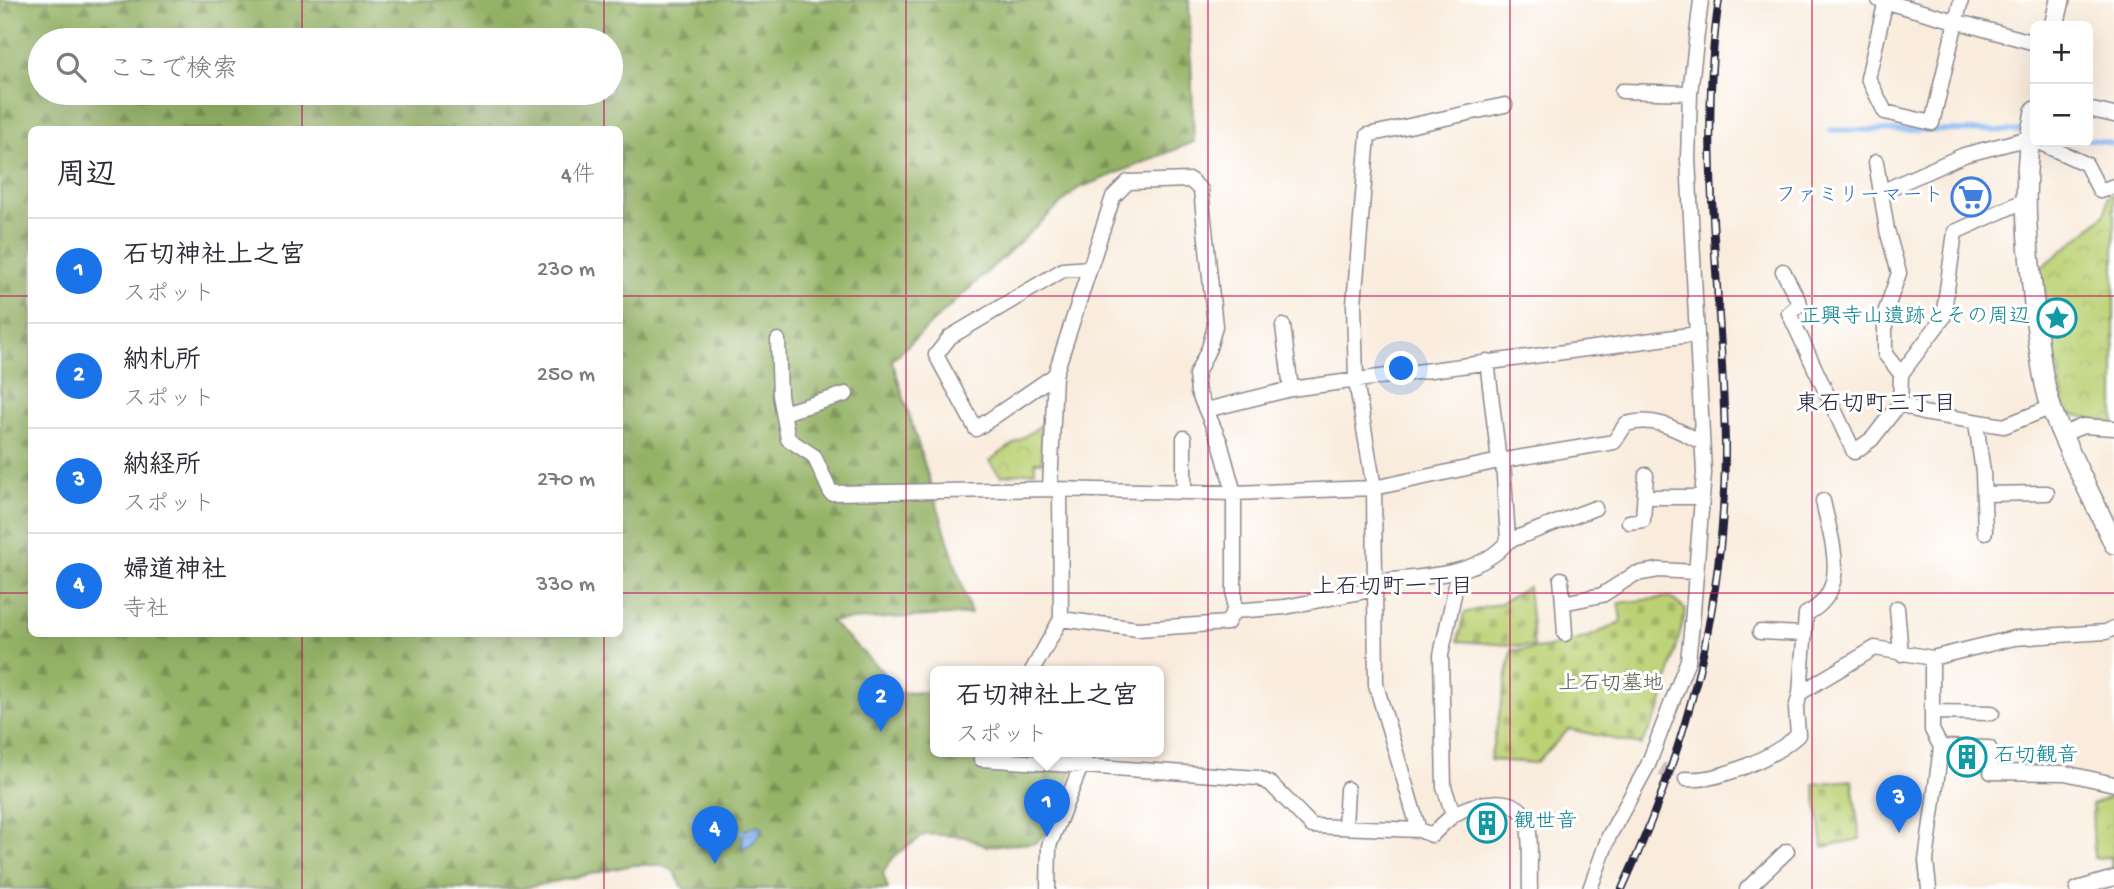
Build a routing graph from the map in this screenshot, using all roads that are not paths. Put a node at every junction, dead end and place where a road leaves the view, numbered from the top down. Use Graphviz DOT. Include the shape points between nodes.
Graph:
graph roads {
  1 [pos="1701,0"];
  2 [pos="1961,0"];
  3 [pos="2060,0"];
  4 [pos="1883,1"];
  5 [pos="2055,21"];
  6 [pos="1957,22"];
  7 [pos="2030,42"];
  8 [pos="1622,92"];
  9 [pos="1690,93"];
  10 [pos="1505,106"];
  11 [pos="2093,110"];
  12 [pos="2114,115"];
  13 [pos="2030,141"];
  14 [pos="2033,147"];
  15 [pos="2049,147"];
  16 [pos="1877,162"];
  17 [pos="2114,186"];
  18 [pos="1881,192"];
  19 [pos="2026,200"];
  20 [pos="1090,268"];
  21 [pos="1783,271"];
  22 [pos="1283,326"];
  23 [pos="1697,334"];
  24 [pos="778,340"];
  25 [pos="1487,361"];
  26 [pos="1900,374"];
  27 [pos="1055,375"];
  28 [pos="1356,381"];
  29 [pos="1291,389"];
  30 [pos="846,394"];
  31 [pos="1900,403"];
  32 [pos="2052,407"];
  33 [pos="1206,410"];
  34 [pos="783,414"];
  35 [pos="1976,423"];
  36 [pos="2114,428"];
  37 [pos="2063,434"];
  38 [pos="1184,438"];
  39 [pos="1702,442"];
  40 [pos="1501,461"];
  41 [pos="1646,475"];
  42 [pos="1374,488"];
  43 [pos="1055,489"];
  44 [pos="1184,492"];
  45 [pos="2047,493"];
  46 [pos="1234,494"];
  47 [pos="1984,494"];
  48 [pos="1645,497"];
  49 [pos="1702,497"];
  50 [pos="1823,501"];
  51 [pos="1595,508"];
  52 [pos="1629,522"];
  53 [pos="1985,533"];
  54 [pos="1508,541"];
  55 [pos="2114,544"];
  56 [pos="1459,571"];
  57 [pos="1695,572"];
  58 [pos="1561,579"];
  59 [pos="1376,586"];
  60 [pos="1563,603"];
  61 [pos="1898,608"];
  62 [pos="1234,611"];
  63 [pos="1061,619"];
  64 [pos="2114,628"];
  65 [pos="1760,632"];
  66 [pos="1565,634"];
  67 [pos="1804,634"];
  68 [pos="1901,654"];
  69 [pos="1932,658"];
  70 [pos="1035,666"];
  71 [pos="1800,692"];
  72 [pos="1933,712"];
  73 [pos="1992,713"];
  74 [pos="1941,747"];
  75 [pos="1085,758"];
  76 [pos="981,759"];
  77 [pos="1686,779"];
  78 [pos="2114,784"];
  79 [pos="1348,789"];
  80 [pos="1454,814"];
  81 [pos="1345,827"];
  82 [pos="1419,830"];
  83 [pos="1787,851"];
  84 [pos="1596,869"];
  85 [pos="2114,878"];
  86 [pos="1048,889"];
  87 [pos="1530,889"];
  88 [pos="1590,889"];
  89 [pos="1600,889"];
  90 [pos="1747,889"];
  91 [pos="1929,889"];
  92 [pos="2077,889"];
  1 -- 9 [label="street"];
  2 -- 6 [label="street"];
  3 -- 5 [label="street"];
  4 -- 6 [label="street"];
  4 -- 6 [label="street" via="1868,78 1885,112 1932,123"];
  6 -- 7 [label="street"];
  8 -- 9 [label="street"];
  9 -- 23 [label="street" via="1688,159"];
  10 -- 28 [label="street" via="1368,135 1354,304"];
  11 -- 12 [label="street"];
  13 -- 18 [label="street" via="1964,155"];
  14 -- 19 [label="street"];
  15 -- 17 [label="street" via="2086,164 2100,191"];
  16 -- 18 [label="street"];
  18 -- 26 [label="street" via="1899,273 1885,313 1885,354"];
  19 -- 26 [label="street" via="1955,232 1943,318"];
  19 -- 32 [label="street" via="2041,364"];
  20 -- 27 [label="street"];
  20 -- 27 [label="street" via="1063,270 950,337 936,355 976,429"];
  20 -- 33 [label="street" via="1113,197 1128,182 1190,180 1201,190 1215,326 1196,375"];
  21 -- 31 [label="street" via="1800,304 1789,313 1854,452 1872,439"];
  22 -- 29 [label="street"];
  23 -- 25 [label="street"];
  23 -- 39 [label="street"];
  24 -- 34 [label="street"];
  25 -- 28 [label="street"];
  25 -- 40 [label="street"];
  26 -- 31 [label="street"];
  27 -- 43 [label="street"];
  28 -- 29 [label="street"];
  28 -- 42 [label="street"];
  29 -- 33 [label="street"];
  30 -- 34 [label="street"];
  31 -- 35 [label="street"];
  32 -- 35 [label="street" via="2004,426"];
  32 -- 37 [label="street"];
  33 -- 46 [label="street"];
  34 -- 43 [label="street" via="788,439 814,456 831,493"];
  35 -- 47 [label="street"];
  36 -- 37 [label="street" via="2083,426"];
  37 -- 55 [label="street"];
  38 -- 44 [label="street"];
  39 -- 40 [label="street" via="1670,425 1644,419 1626,424 1614,442"];
  39 -- 49 [label="street"];
  40 -- 42 [label="street"];
  40 -- 54 [label="street"];
  41 -- 48 [label="street"];
  42 -- 46 [label="street"];
  42 -- 59 [label="street"];
  43 -- 44 [label="street"];
  43 -- 63 [label="street"];
  44 -- 46 [label="street"];
  45 -- 47 [label="street"];
  46 -- 62 [label="street"];
  47 -- 53 [label="street"];
  48 -- 49 [label="street"];
  48 -- 52 [label="street" via="1643,520"];
  49 -- 57 [label="street"];
  50 -- 67 [label="street" via="1835,558 1834,586 1820,607 1806,614"];
  51 -- 54 [label="street"];
  54 -- 56 [label="street" via="1498,554"];
  56 -- 59 [label="street"];
  56 -- 80 [label="street" via="1441,654 1444,787"];
  57 -- 60 [label="street" via="1636,574 1602,595"];
  57 -- 84 [label="street" via="1688,660 1655,767 1609,836"];
  58 -- 60 [label="street"];
  59 -- 62 [label="street" via="1285,607"];
  59 -- 82 [label="street" via="1377,685"];
  60 -- 66 [label="street"];
  61 -- 68 [label="street"];
  62 -- 63 [label="street" via="1227,623 1138,629"];
  63 -- 70 [label="street"];
  64 -- 69 [label="street" via="2014,638"];
  65 -- 67 [label="street"];
  67 -- 71 [label="street"];
  68 -- 69 [label="street"];
  68 -- 71 [label="street" via="1875,648"];
  69 -- 72 [label="street"];
  71 -- 77 [label="street" via="1798,735 1784,748 1734,770"];
  72 -- 73 [label="street"];
  72 -- 74 [label="street" via="1932,730"];
  74 -- 78 [label="street" via="1989,747 1991,772 2065,773"];
  74 -- 91 [label="street" via="1926,861"];
  75 -- 76 [label="street"];
  75 -- 81 [label="street" via="1258,778 1271,784 1311,826"];
  75 -- 86 [label="street" via="1049,846"];
  79 -- 81 [label="street"];
  80 -- 82 [label="street" via="1432,835"];
  80 -- 87 [label="street" via="1479,804 1517,807 1527,819"];
  81 -- 82 [label="street"];
  83 -- 90 [label="street"];
  84 -- 88 [label="street"];
  84 -- 89 [label="street"];
  85 -- 92 [label="street"];
}
